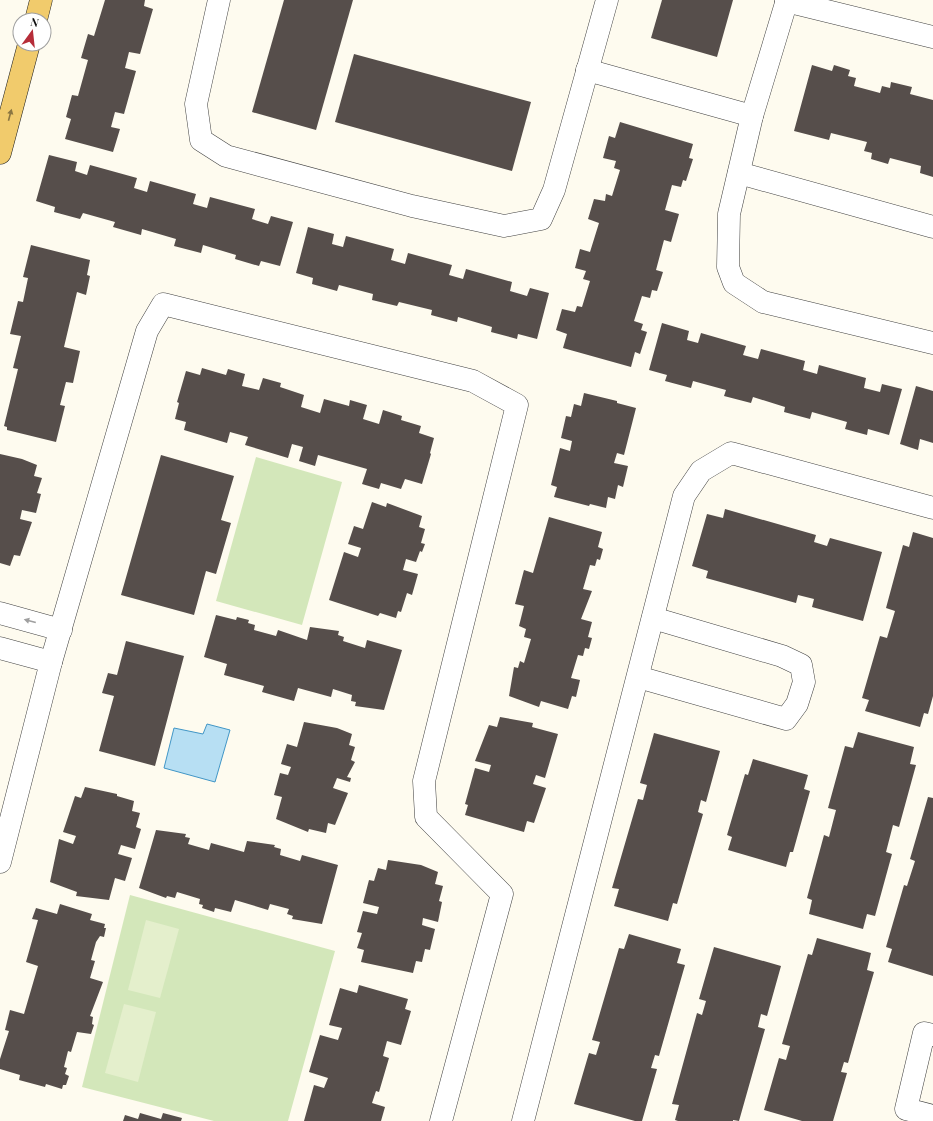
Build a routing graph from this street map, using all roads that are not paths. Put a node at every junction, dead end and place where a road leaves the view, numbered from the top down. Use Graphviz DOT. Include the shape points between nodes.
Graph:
graph roads {
  1 [pos="41,0"];
  2 [pos="219,0"];
  3 [pos="607,0"];
  4 [pos="787,0"];
  5 [pos="38,12"];
  6 [pos="933,37"];
  7 [pos="27,52"];
  8 [pos="587,70"];
  9 [pos="752,116"];
  10 [pos="0,153"];
  11 [pos="739,173"];
  12 [pos="933,227"];
  13 [pos="933,343"];
  14 [pos="933,508"];
  15 [pos="0,613"];
  16 [pos="653,618"];
  17 [pos="61,630"];
  18 [pos="0,648"];
  19 [pos="51,662"];
  20 [pos="638,677"];
  21 [pos="0,862"];
  22 [pos="933,1035"];
  23 [pos="933,1116"];
  24 [pos="441,1121"];
  25 [pos="523,1121"];
  1 -- 5 [label="main road"];
  2 -- 8 [label="street" via="196,104 201,140 226,156 412,206 504,226 541,219 554,190"];
  3 -- 8 [label="street"];
  4 -- 6 [label="street"];
  4 -- 9 [label="street"];
  10 -- 7 [label="main road, one-way"];
  8 -- 9 [label="street"];
  9 -- 11 [label="street"];
  11 -- 12 [label="street"];
  11 -- 13 [label="street" via="729,214 728,267 734,283 763,302"];
  14 -- 16 [label="street" via="732,453 701,471 684,496"];
  17 -- 15 [label="street, one-way"];
  16 -- 20 [label="street"];
  16 -- 20 [label="street" via="782,656 801,665 804,682 797,704 786,719"];
  17 -- 19 [label="street"];
  17 -- 24 [label="street" via="147,331 163,304 472,381 517,405 424,780 426,817 502,894"];
  18 -- 19 [label="street"];
  19 -- 21 [label="street"];
  20 -- 25 [label="street"];
  22 -- 23 [label="street" via="924,1033 906,1109"];
}
